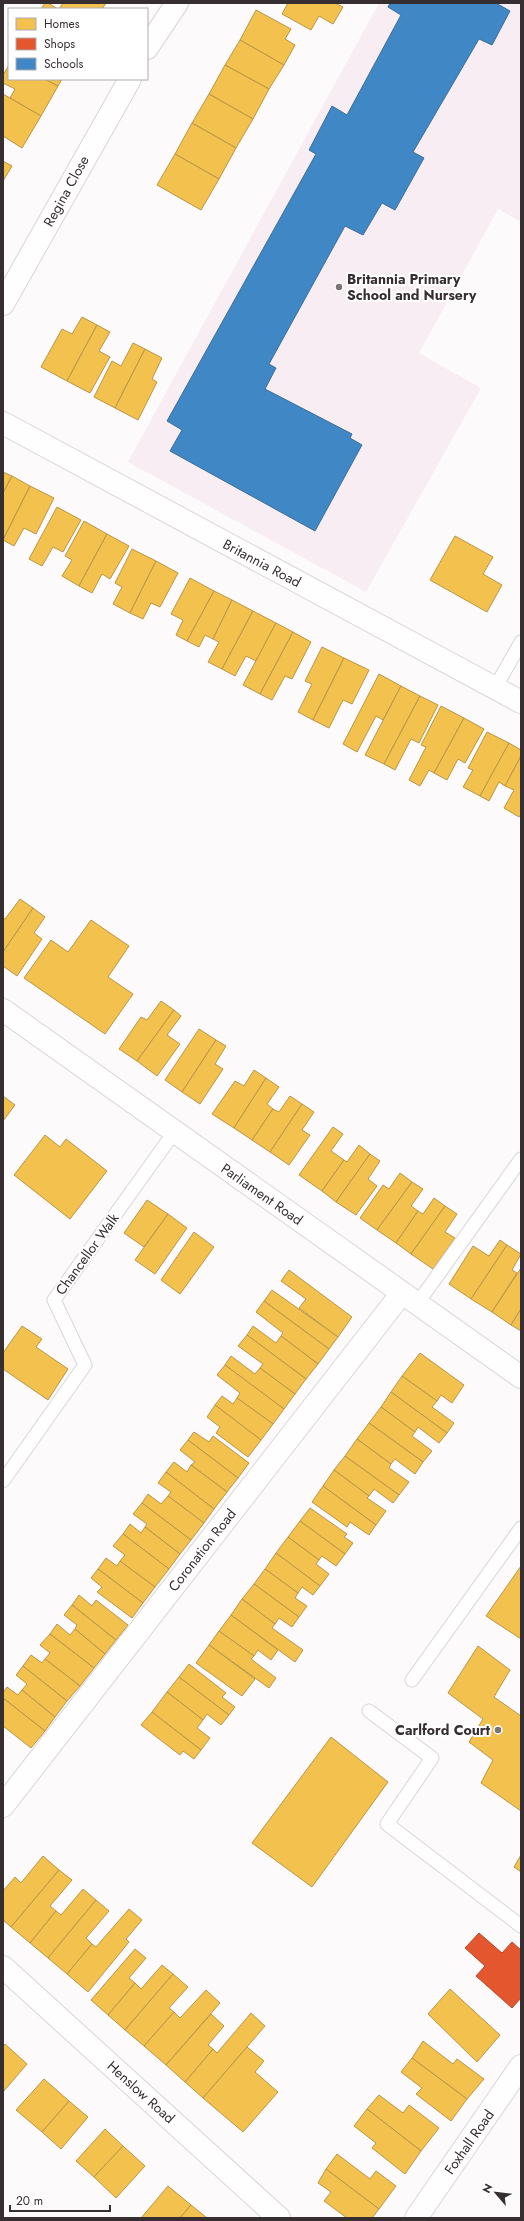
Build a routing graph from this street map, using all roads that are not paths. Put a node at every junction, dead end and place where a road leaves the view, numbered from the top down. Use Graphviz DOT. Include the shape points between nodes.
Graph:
graph roads {
  1 [pos="177,3"];
  2 [pos="148,46"];
  3 [pos="129,80"];
  4 [pos="3,304"];
  5 [pos="3,423"];
  6 [pos="521,642"];
  7 [pos="495,688"];
  8 [pos="521,702"];
  9 [pos="3,1010"];
  10 [pos="175,1131"];
  11 [pos="521,1159"];
  12 [pos="410,1298"];
  13 [pos="521,1377"];
  14 [pos="3,1481"];
  15 [pos="521,1528"];
  16 [pos="412,1680"];
  17 [pos="369,1711"];
  18 [pos="3,1806"];
  19 [pos="521,1926"];
  20 [pos="3,1967"];
  21 [pos="521,2066"];
  22 [pos="279,2218"];
  23 [pos="416,2218"];
  1 -- 2 [label="street"];
  3 -- 4 [label="street, Regina Close"];
  5 -- 7 [label="street, Britannia Road"];
  6 -- 7 [label="lane"];
  7 -- 8 [label="street, Britannia Road"];
  9 -- 10 [label="street, Parliament Road"];
  10 -- 12 [label="street, Parliament Road"];
  10 -- 14 [label="lane, Chancellor Walk" via="54,1300 86,1365"];
  11 -- 12 [label="lane"];
  12 -- 13 [label="street, Parliament Road"];
  12 -- 18 [label="street, Coronation Road"];
  15 -- 16 [label="lane"];
  17 -- 19 [label="lane" via="432,1758 386,1824"];
  20 -- 22 [label="street, Henslow Road"];
  21 -- 23 [label="street, Foxhall Road"];
}
